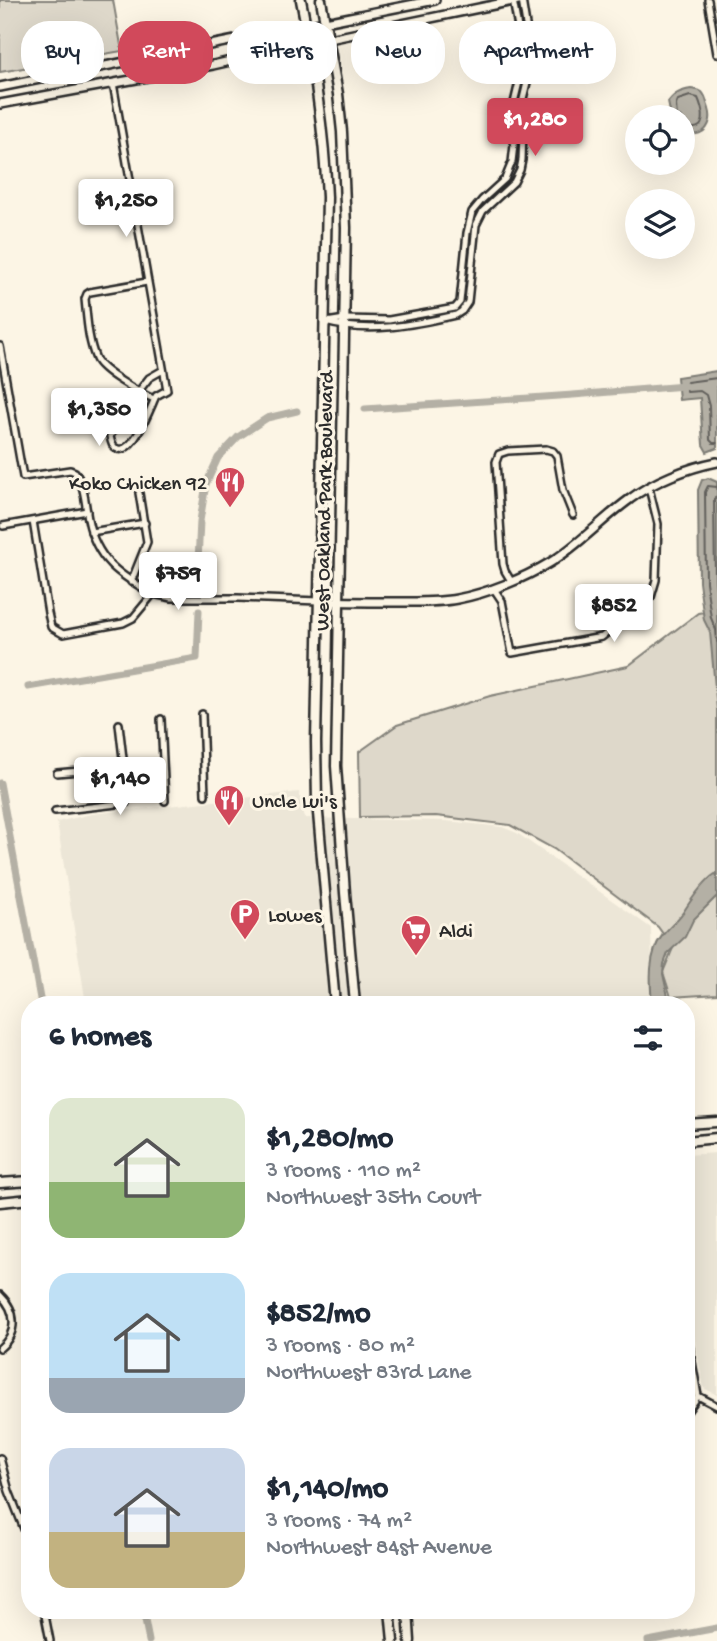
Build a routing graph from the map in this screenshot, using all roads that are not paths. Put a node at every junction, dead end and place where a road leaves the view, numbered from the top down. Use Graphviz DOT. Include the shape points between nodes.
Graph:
graph roads {
  1 [pos="302,0"];
  2 [pos="321,0"];
  3 [pos="435,0"];
  4 [pos="516,0"];
  5 [pos="708,0"];
  6 [pos="305,21"];
  7 [pos="325,21"];
  8 [pos="330,21"];
  9 [pos="337,37"];
  10 [pos="227,41"];
  11 [pos="717,54"];
  12 [pos="227,62"];
  13 [pos="113,83"];
  14 [pos="316,84"];
  15 [pos="336,84"];
  16 [pos="0,87"];
  17 [pos="0,104"];
  18 [pos="147,282"];
  19 [pos="462,289"];
  20 [pos="468,302"];
  21 [pos="325,322"];
  22 [pos="345,323"];
  23 [pos="0,346"];
  24 [pos="163,370"];
  25 [pos="139,393"];
  26 [pos="154,400"];
  27 [pos="717,462"];
  28 [pos="649,488"];
  29 [pos="139,493"];
  30 [pos="87,511"];
  31 [pos="573,515"];
  32 [pos="33,521"];
  33 [pos="145,523"];
  34 [pos="3,526"];
  35 [pos="91,532"];
  36 [pos="512,581"];
  37 [pos="131,582"];
  38 [pos="494,589"];
  39 [pos="153,594"];
  40 [pos="319,601"];
  41 [pos="338,602"];
  42 [pos="202,714"];
  43 [pos="161,719"];
  44 [pos="119,724"];
  45 [pos="124,767"];
  46 [pos="57,773"];
  47 [pos="205,795"];
  48 [pos="165,801"];
  49 [pos="55,811"];
  50 [pos="334,996"];
  51 [pos="354,996"];
  52 [pos="717,1122"];
  53 [pos="695,1123"];
  54 [pos="717,1138"];
  55 [pos="695,1140"];
  56 [pos="21,1182"];
  57 [pos="0,1183"];
  58 [pos="21,1200"];
  59 [pos="0,1202"];
  60 [pos="0,1295"];
  61 [pos="0,1348"];
  62 [pos="695,1379"];
  63 [pos="698,1396"];
  64 [pos="695,1400"];
  65 [pos="717,1406"];
  66 [pos="0,1458"];
  67 [pos="21,1521"];
  68 [pos="46,1619"];
  69 [pos="391,1619"];
  70 [pos="409,1619"];
  71 [pos="50,1641"];
  72 [pos="393,1641"];
  73 [pos="410,1641"];
  1 -- 6 [label="main road, West Oakland Park Boulevard"];
  2 -- 7 [label="main road, West Oakland Park Boulevard"];
  3 -- 8 [label="main road"];
  4 -- 9 [label="main road"];
  4 -- 19 [label="street" via="524,61 514,103 512,162 506,179 472,212"];
  4 -- 20 [label="street" via="532,62 522,103 522,160 514,181 483,211 476,225"];
  5 -- 11 [label="street"];
  10 -- 16 [label="main road"];
  12 -- 13 [label="main road"];
  13 -- 17 [label="main road"];
  13 -- 18 [label="street"];
  14 -- 21 [label="main road, West Oakland Park Boulevard" via="325,166"];
  15 -- 22 [label="main road, West Oakland Park Boulevard" via="345,158"];
  18 -- 24 [label="street"];
  18 -- 25 [label="street" via="90,292 85,299 97,362"];
  19 -- 20 [label="street"];
  19 -- 22 [label="street" via="455,308"];
  20 -- 22 [label="street" via="456,314 390,328"];
  21 -- 22 [label="street"];
  21 -- 40 [label="main road, West Oakland Park Boulevard"];
  22 -- 41 [label="main road, West Oakland Park Boulevard"];
  23 -- 30 [label="street" via="23,477 75,472"];
  24 -- 25 [label="street" via="149,378"];
  24 -- 26 [label="street" via="167,390"];
  25 -- 26 [label="street"];
  25 -- 26 [label="street" via="110,436 117,449 128,448"];
  27 -- 28 [label="main road"];
  28 -- 36 [label="main road" via="550,562"];
  28 -- 38 [label="street" via="659,524 651,597 602,636 512,653 502,601"];
  29 -- 33 [label="street"];
  30 -- 32 [label="street"];
  30 -- 35 [label="street"];
  31 -- 36 [label="street" via="553,452 499,454 503,564"];
  32 -- 34 [label="street"];
  32 -- 39 [label="street" via="48,613 56,631 63,634 123,623 134,618"];
  33 -- 35 [label="street"];
  33 -- 37 [label="street" via="147,542"];
  35 -- 37 [label="street" via="106,561"];
  36 -- 38 [label="main road"];
  37 -- 39 [label="street"];
  38 -- 41 [label="main road" via="426,602"];
  39 -- 40 [label="street"];
  40 -- 41 [label="main road"];
  40 -- 50 [label="main road, West Oakland Park Boulevard" via="316,784"];
  41 -- 51 [label="main road, West Oakland Park Boulevard" via="335,766"];
  42 -- 47 [label="street"];
  43 -- 48 [label="street"];
  44 -- 45 [label="street"];
  45 -- 46 [label="street"];
  45 -- 49 [label="street" via="126,803"];
  52 -- 53 [label="main road"];
  54 -- 55 [label="main road"];
  56 -- 57 [label="main road"];
  58 -- 59 [label="main road"];
  60 -- 61 [label="street" via="11,1308 14,1324"];
  62 -- 63 [label="street"];
  63 -- 64 [label="street"];
  63 -- 65 [label="street"];
  66 -- 67 [label="street"];
  68 -- 71 [label="street"];
  69 -- 72 [label="main road"];
  70 -- 73 [label="main road"];
}
